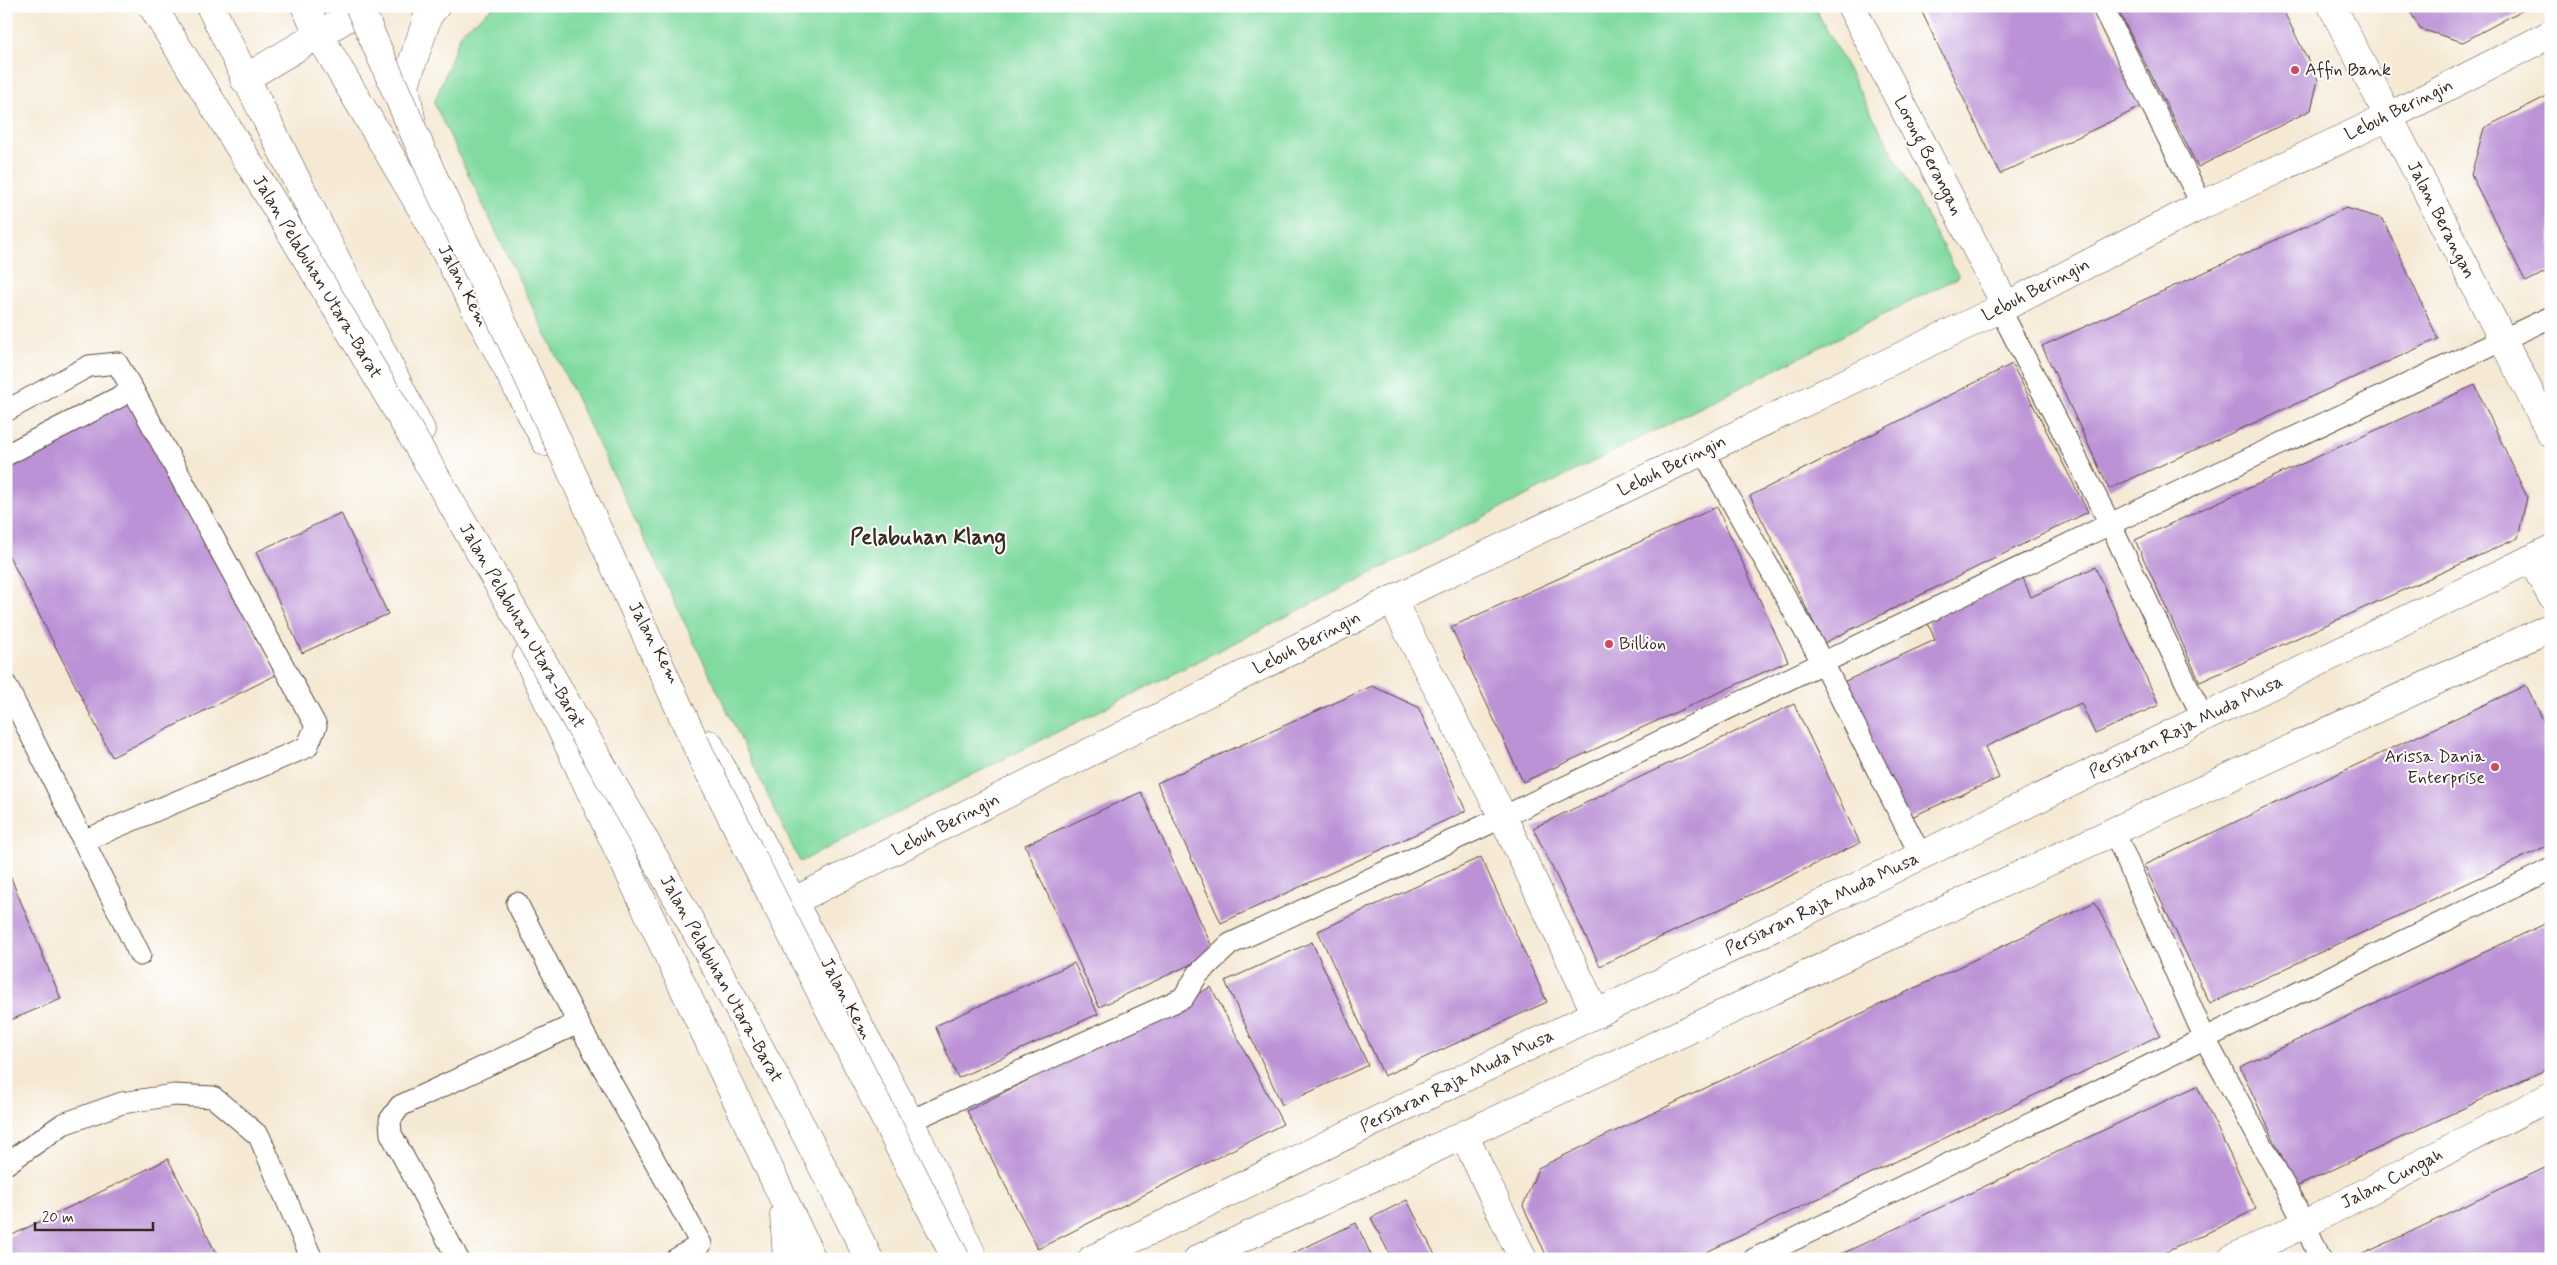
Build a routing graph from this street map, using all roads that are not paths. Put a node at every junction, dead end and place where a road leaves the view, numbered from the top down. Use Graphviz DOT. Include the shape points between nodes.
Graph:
graph roads {
  1 [pos="152,6"];
  2 [pos="210,6"];
  3 [pos="305,6"];
  4 [pos="359,6"];
  5 [pos="367,6"];
  6 [pos="436,6"];
  7 [pos="1851,6"];
  8 [pos="2102,6"];
  9 [pos="2332,6"];
  10 [pos="2551,34"];
  11 [pos="319,35"];
  12 [pos="244,79"];
  13 [pos="2388,116"];
  14 [pos="2202,205"];
  15 [pos="430,223"];
  16 [pos="2003,307"];
  17 [pos="2551,317"];
  18 [pos="2503,341"];
  19 [pos="133,390"];
  20 [pos="6,411"];
  21 [pos="2551,434"];
  22 [pos="1703,451"];
  23 [pos="6,455"];
  24 [pos="2110,524"];
  25 [pos="2541,554"];
  26 [pos="2551,594"];
  27 [pos="1392,600"];
  28 [pos="2551,627"];
  29 [pos="1823,663"];
  30 [pos="6,685"];
  31 [pos="2203,718"];
  32 [pos="1503,817"];
  33 [pos="2114,831"];
  34 [pos="83,841"];
  35 [pos="1921,856"];
  36 [pos="2551,869"];
  37 [pos="794,901"];
  38 [pos="517,903"];
  39 [pos="140,955"];
  40 [pos="1596,1014"];
  41 [pos="578,1023"];
  42 [pos="2205,1039"];
  43 [pos="2551,1096"];
  44 [pos="910,1121"];
  45 [pos="1464,1134"];
  46 [pos="6,1164"];
  47 [pos="781,1195"];
  48 [pos="2305,1224"];
  49 [pos="312,1259"];
  50 [pos="458,1259"];
  51 [pos="676,1259"];
  52 [pos="787,1259"];
  53 [pos="812,1259"];
  54 [pos="869,1259"];
  55 [pos="956,1259"];
  56 [pos="974,1259"];
  57 [pos="1092,1259"];
  58 [pos="1198,1259"];
  59 [pos="1523,1259"];
  60 [pos="1754,1259"];
  61 [pos="2231,1259"];
  62 [pos="2320,1259"];
  1 -- 54 [label="main road, Jalan Pelabuhan Utara-Barat, bridge" via="250,163 514,610 690,918"];
  2 -- 12 [label="main road"];
  3 -- 11 [label="main road, Jalan Kem"];
  4 -- 55 [label="main road, bridge" via="432,174 703,760"];
  5 -- 11 [label="main road"];
  6 -- 15 [label="main road" via="428,16 406,85"];
  7 -- 16 [label="main road, Lorong Berangan"];
  8 -- 14 [label="lane"];
  9 -- 13 [label="main road, Jalan Berangan"];
  10 -- 13 [label="main road, Lebuh Beringin"];
  11 -- 12 [label="main road"];
  11 -- 15 [label="main road, Jalan Kem"];
  12 -- 47 [label="main road" via="395,376"];
  13 -- 14 [label="main road, Lebuh Beringin"];
  13 -- 18 [label="main road, Jalan Berangan"];
  14 -- 16 [label="main road, Lebuh Beringin"];
  15 -- 37 [label="main road, Jalan Kem"];
  16 -- 22 [label="main road, Lebuh Beringin"];
  16 -- 24 [label="lane"];
  17 -- 18 [label="lane"];
  18 -- 21 [label="main road, Jalan Berangan"];
  18 -- 24 [label="lane"];
  19 -- 20 [label="lane" via="117,363 89,366"];
  19 -- 23 [label="lane"];
  19 -- 34 [label="lane" via="316,726 307,747"];
  22 -- 27 [label="main road, Lebuh Beringin"];
  22 -- 29 [label="lane"];
  24 -- 29 [label="lane"];
  24 -- 31 [label="lane"];
  25 -- 26 [label="main road"];
  25 -- 31 [label="main road, Persiaran Raja Muda Musa"];
  27 -- 32 [label="main road"];
  27 -- 37 [label="main road, Lebuh Beringin"];
  28 -- 33 [label="main road"];
  29 -- 32 [label="lane"];
  29 -- 35 [label="lane"];
  30 -- 34 [label="lane"];
  31 -- 35 [label="main road, Persiaran Raja Muda Musa"];
  32 -- 40 [label="main road"];
  32 -- 44 [label="lane" via="1230,944 1198,974 1183,998"];
  33 -- 42 [label="lane"];
  33 -- 45 [label="main road"];
  34 -- 39 [label="lane"];
  35 -- 40 [label="main road, Persiaran Raja Muda Musa"];
  36 -- 42 [label="lane"];
  37 -- 44 [label="main road, Jalan Kem"];
  38 -- 41 [label="lane"];
  40 -- 57 [label="main road, Persiaran Raja Muda Musa"];
  41 -- 50 [label="lane" via="400,1106 390,1120 391,1134"];
  41 -- 51 [label="lane" via="701,1244"];
  42 -- 48 [label="lane"];
  42 -- 60 [label="lane"];
  43 -- 48 [label="main road, Jalan Cungah"];
  44 -- 56 [label="main road, Jalan Kem"];
  45 -- 58 [label="main road"];
  45 -- 59 [label="main road"];
  46 -- 49 [label="lane" via="63,1124 122,1103 174,1095 213,1097 260,1136"];
  47 -- 52 [label="main road"];
  47 -- 53 [label="main road"];
  48 -- 61 [label="main road, Jalan Cungah"];
  48 -- 62 [label="lane"];
}
